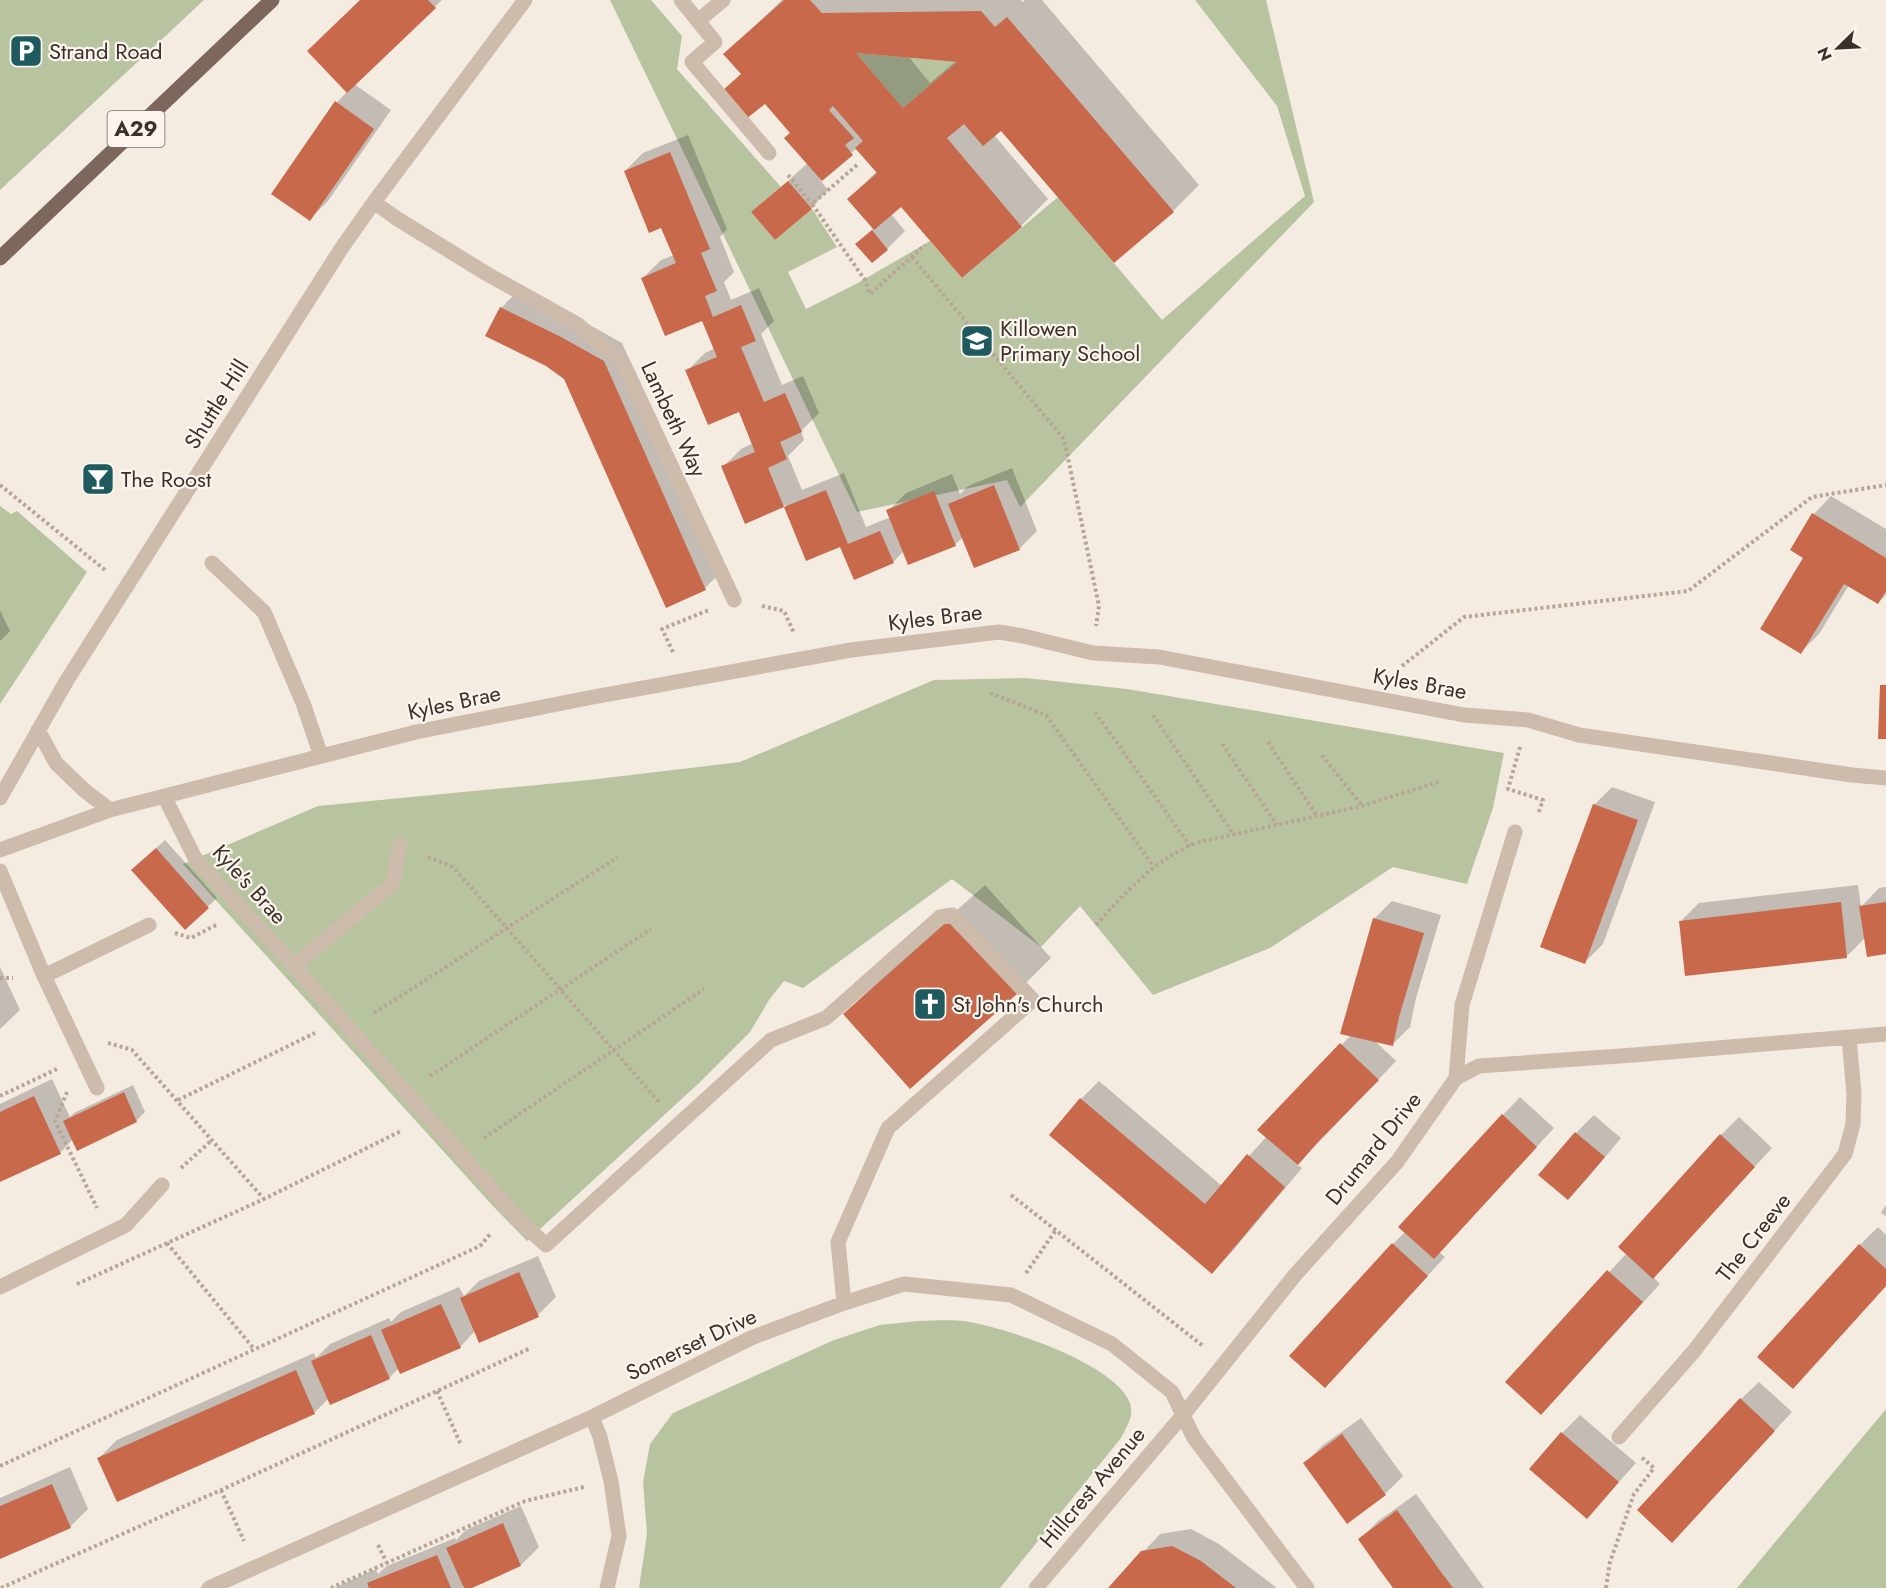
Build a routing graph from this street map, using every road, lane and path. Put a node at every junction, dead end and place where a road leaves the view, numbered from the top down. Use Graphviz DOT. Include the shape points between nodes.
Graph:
graph roads {
  1 [pos="272,0"];
  2 [pos="525,0"];
  3 [pos="681,0"];
  4 [pos="723,0"];
  5 [pos="698,21"];
  6 [pos="769,153"];
  7 [pos="857,165"];
  8 [pos="374,202"];
  9 [pos="812,204"];
  10 [pos="925,245"];
  11 [pos="912,257"];
  12 [pos="0,258"];
  13 [pos="0,485"];
  14 [pos="1886,485"];
  15 [pos="212,563"];
  16 [pos="127,587"];
  17 [pos="734,600"];
  18 [pos="1099,606"];
  19 [pos="668,642"];
  20 [pos="805,658"];
  21 [pos="1402,666"];
  22 [pos="990,693"];
  23 [pos="1095,712"];
  24 [pos="1153,715"];
  25 [pos="1528,720"];
  26 [pos="38,730"];
  27 [pos="1268,742"];
  28 [pos="1222,744"];
  29 [pos="1322,754"];
  30 [pos="321,756"];
  31 [pos="1886,778"];
  32 [pos="1441,781"];
  33 [pos="165,796"];
  34 [pos="0,798"];
  35 [pos="1543,800"];
  36 [pos="1362,806"];
  37 [pos="110,810"];
  38 [pos="1317,816"];
  39 [pos="1277,825"];
  40 [pos="1515,832"];
  41 [pos="1234,835"];
  42 [pos="400,845"];
  43 [pos="1190,846"];
  44 [pos="0,850"];
  45 [pos="618,857"];
  46 [pos="1154,867"];
  47 [pos="0,871"];
  48 [pos="220,923"];
  49 [pos="149,925"];
  50 [pos="1096,925"];
  51 [pos="507,928"];
  52 [pos="651,928"];
  53 [pos="294,966"];
  54 [pos="44,976"];
  55 [pos="561,989"];
  56 [pos="705,989"];
  57 [pos="349,1028"];
  58 [pos="317,1032"];
  59 [pos="1886,1034"];
  60 [pos="1849,1038"];
  61 [pos="132,1050"];
  62 [pos="614,1050"];
  63 [pos="82,1057"];
  64 [pos="1456,1078"];
  65 [pos="97,1088"];
  66 [pos="405,1093"];
  67 [pos="0,1096"];
  68 [pos="178,1100"];
  69 [pos="665,1108"];
  70 [pos="406,1129"];
  71 [pos="212,1140"];
  72 [pos="459,1154"];
  73 [pos="162,1185"];
  74 [pos="1011,1195"];
  75 [pos="264,1199"];
  76 [pos="493,1230"];
  77 [pos="1056,1230"];
  78 [pos="109,1233"];
  79 [pos="167,1243"];
  80 [pos="1039,1254"];
  81 [pos="73,1286"];
  82 [pos="0,1287"];
  83 [pos="844,1303"];
  84 [pos="531,1348"];
  85 [pos="254,1350"];
  86 [pos="1225,1364"];
  87 [pos="437,1391"];
  88 [pos="1183,1415"];
  89 [pos="592,1417"];
  90 [pos="1619,1437"];
  91 [pos="0,1466"];
  92 [pos="472,1471"];
  93 [pos="611,1481"];
  94 [pos="222,1490"];
  95 [pos="256,1567"];
  96 [pos="4,1588"];
  97 [pos="209,1588"];
  98 [pos="332,1588"];
  99 [pos="607,1588"];
  100 [pos="1036,1588"];
  101 [pos="1308,1588"];
  102 [pos="1606,1588"];
  1 -- 12 [label="main road, A29"];
  2 -- 8 [label="street, Shuttle Hill"];
  3 -- 5 [label="street"];
  4 -- 5 [label="street"];
  5 -- 6 [label="street" via="715,42 692,62"];
  6 -- 9 [label="path"];
  7 -- 9 [label="path"];
  8 -- 16 [label="street, Shuttle Hill"];
  8 -- 17 [label="street, Lambeth Way" via="487,274 577,324 623,363"];
  9 -- 11 [label="path" via="865,280 870,294"];
  10 -- 11 [label="path"];
  11 -- 18 [label="path" via="1064,439"];
  13 -- 16 [label="path"];
  14 -- 21 [label="path" via="1812,497 1688,591 1464,617"];
  15 -- 30 [label="street" via="264,612"];
  16 -- 26 [label="street, Shuttle Hill"];
  17 -- 19 [label="path" via="662,629"];
  17 -- 20 [label="path" via="784,611"];
  20 -- 25 [label="street, Kyles Brae" via="999,632 1093,654 1159,657 1464,715"];
  20 -- 30 [label="street, Kyles Brae" via="416,732"];
  22 -- 46 [label="path" via="1046,715"];
  23 -- 43 [label="path"];
  24 -- 41 [label="path"];
  25 -- 31 [label="street, Kyles Brae" via="1578,735"];
  25 -- 35 [label="path" via="1508,789"];
  26 -- 34 [label="street, Shuttle Hill"];
  26 -- 37 [label="street" via="56,764"];
  27 -- 38 [label="path"];
  28 -- 39 [label="path"];
  29 -- 36 [label="path"];
  30 -- 33 [label="street, Kyles Brae"];
  32 -- 36 [label="path"];
  33 -- 37 [label="street, Kyles Brae"];
  33 -- 53 [label="street, Kyle's Brae" via="195,858"];
  36 -- 38 [label="path"];
  37 -- 44 [label="street, Kyles Brae"];
  38 -- 39 [label="path"];
  39 -- 41 [label="path"];
  40 -- 64 [label="street" via="1462,1005"];
  41 -- 43 [label="path"];
  42 -- 51 [label="path" via="453,867"];
  42 -- 53 [label="street" via="393,883"];
  43 -- 46 [label="path"];
  45 -- 51 [label="path"];
  46 -- 50 [label="path"];
  47 -- 54 [label="street"];
  48 -- 49 [label="path" via="191,938"];
  49 -- 54 [label="street"];
  51 -- 55 [label="path"];
  51 -- 57 [label="path"];
  52 -- 55 [label="path"];
  53 -- 57 [label="street, Kyle's Brae"];
  54 -- 63 [label="street"];
  55 -- 62 [label="path"];
  55 -- 66 [label="path"];
  56 -- 62 [label="path"];
  57 -- 66 [label="street, Kyle's Brae"];
  58 -- 68 [label="path"];
  59 -- 60 [label="street"];
  60 -- 64 [label="street" via="1479,1066"];
  60 -- 90 [label="street, The Creeve" via="1853,1124 1845,1154 1694,1351"];
  61 -- 68 [label="path"];
  62 -- 69 [label="path"];
  62 -- 72 [label="path"];
  63 -- 65 [label="street"];
  63 -- 67 [label="path"];
  63 -- 78 [label="path" via="55,1121"];
  64 -- 86 [label="street, Drumard Drive" via="1397,1162 1295,1275"];
  66 -- 72 [label="street, Kyle's Brae"];
  68 -- 71 [label="path"];
  70 -- 75 [label="path"];
  71 -- 73 [label="path"];
  71 -- 75 [label="path"];
  72 -- 83 [label="street, Kyle's Brae" via="546,1245 771,1040 826,1018 940,916 952,915 1033,1000 888,1128 838,1242"];
  73 -- 78 [label="street" via="126,1225"];
  74 -- 77 [label="path"];
  75 -- 79 [label="path"];
  76 -- 85 [label="path" via="480,1246"];
  77 -- 80 [label="path"];
  77 -- 86 [label="path"];
  78 -- 82 [label="street"];
  79 -- 81 [label="path"];
  79 -- 85 [label="path"];
  83 -- 88 [label="street, Somerset Drive" via="904,1284 1011,1295 1112,1344 1172,1392"];
  83 -- 89 [label="street, Somerset Drive" via="751,1338"];
  84 -- 87 [label="path"];
  85 -- 91 [label="path"];
  86 -- 88 [label="street, Drumard Drive"];
  87 -- 92 [label="path"];
  87 -- 94 [label="path"];
  88 -- 100 [label="street, Hillcrest Avenue"];
  88 -- 101 [label="street" via="1194,1438"];
  89 -- 92 [label="street, Somerset Drive"];
  89 -- 93 [label="street"];
  90 -- 102 [label="path" via="1654,1468 1634,1494 1610,1562"];
  92 -- 95 [label="street, Somerset Drive"];
  93 -- 98 [label="path" via="525,1501"];
  93 -- 99 [label="street" via="619,1536"];
  94 -- 95 [label="path"];
  94 -- 96 [label="path"];
  95 -- 97 [label="street, Somerset Drive"];
}
